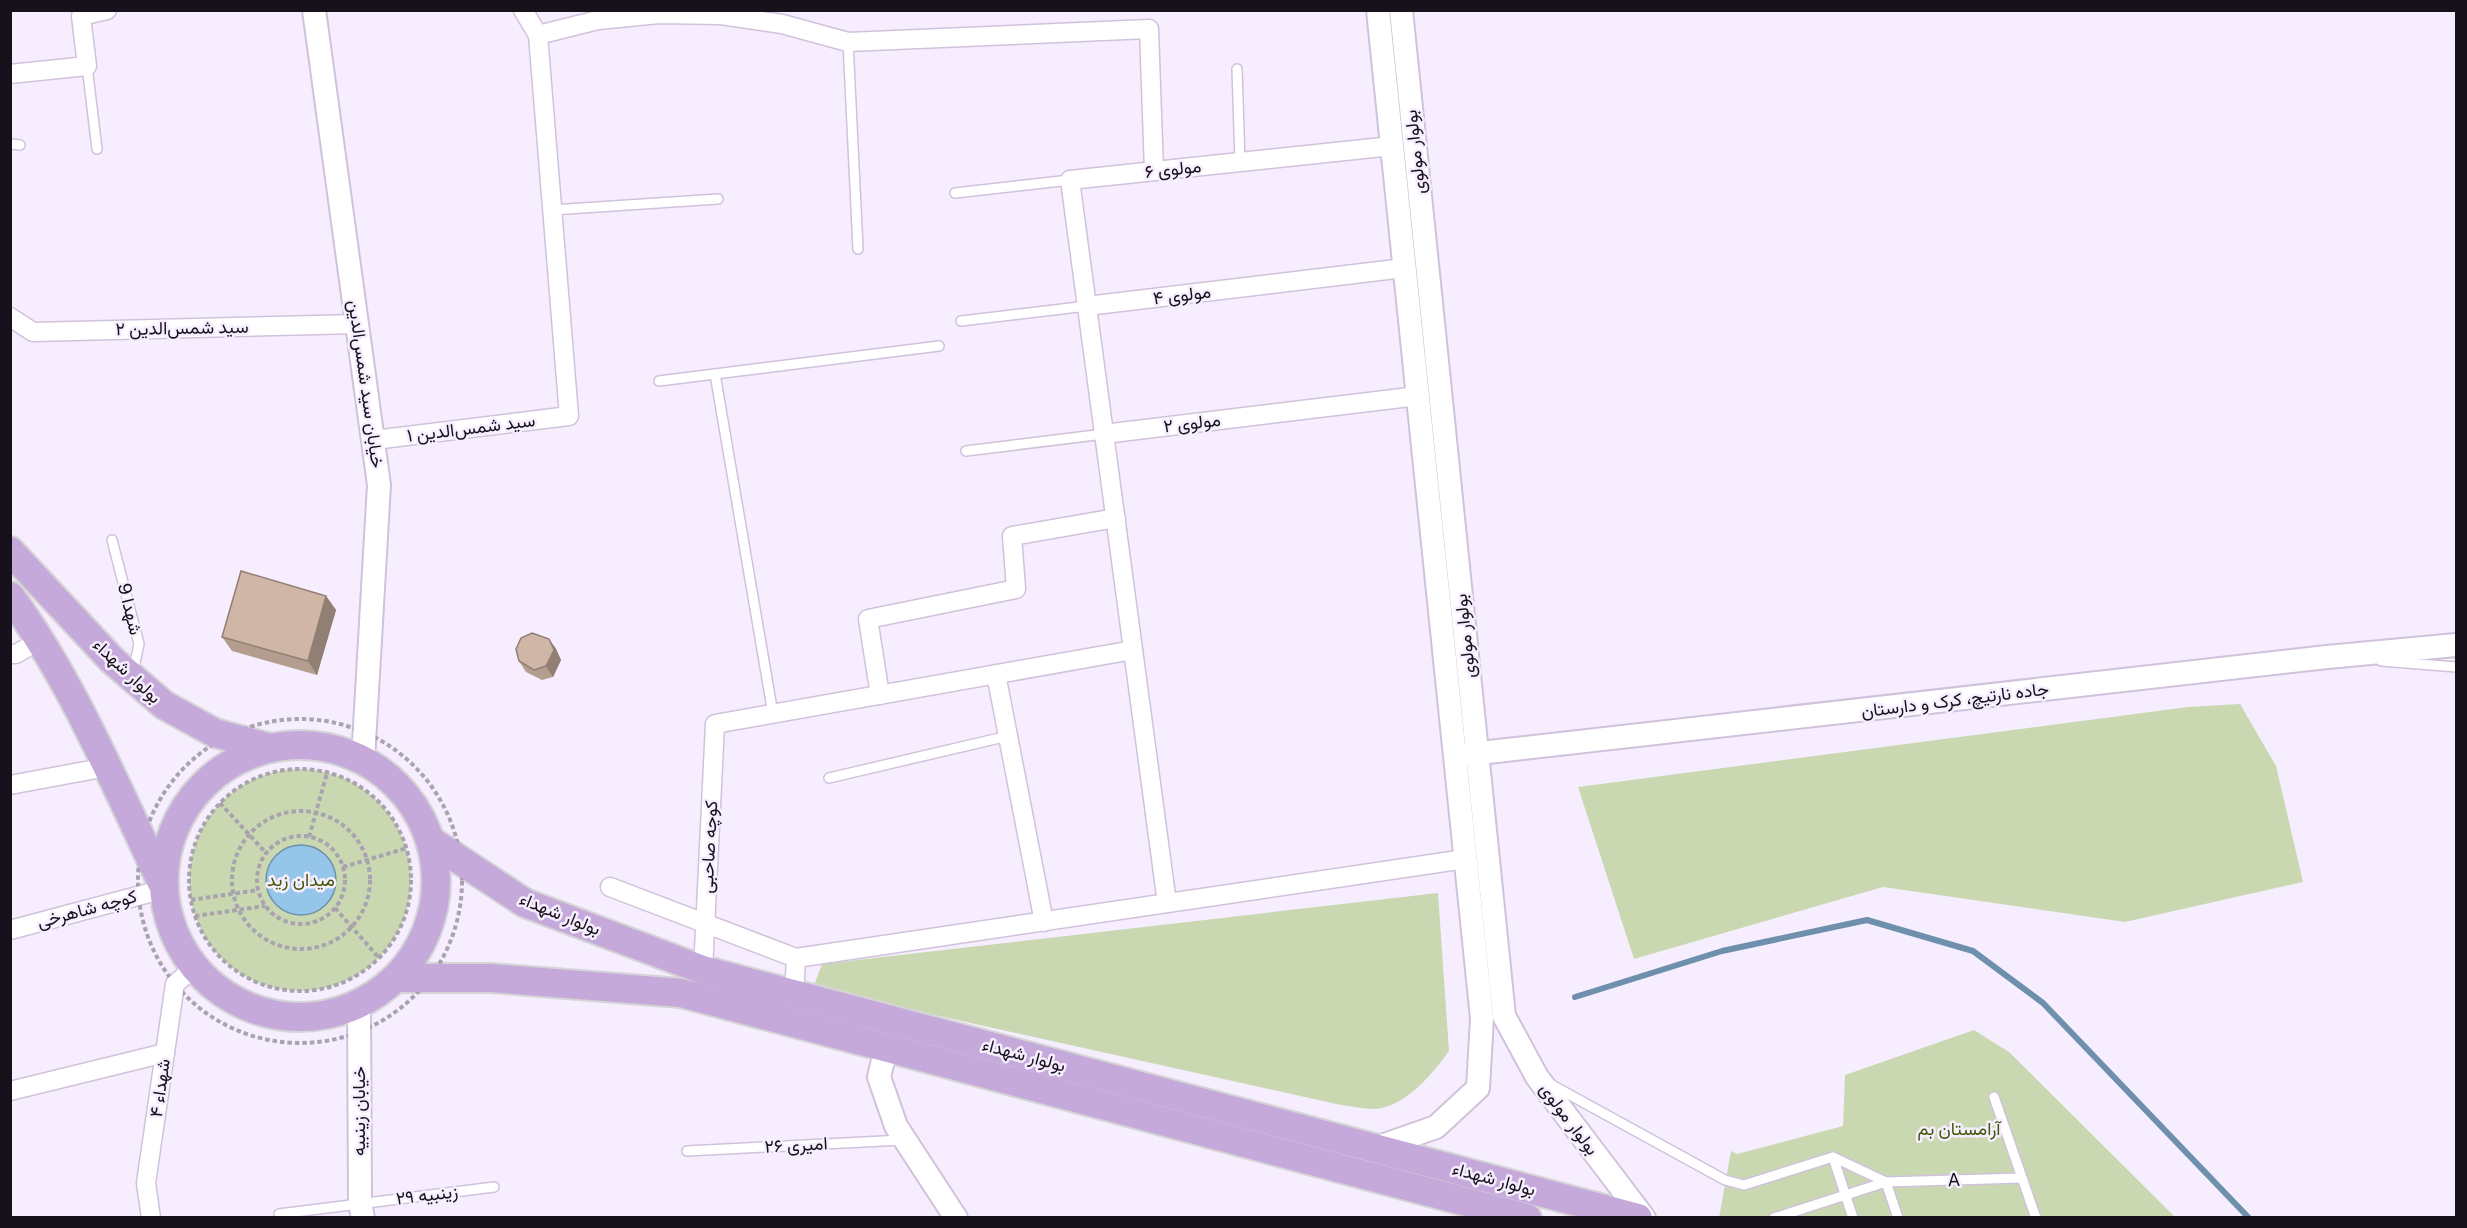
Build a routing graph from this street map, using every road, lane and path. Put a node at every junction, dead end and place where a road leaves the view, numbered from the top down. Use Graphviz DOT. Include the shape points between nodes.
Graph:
graph roads {
  1 [pos="107,10"];
  2 [pos="314,10"];
  3 [pos="523,10"];
  4 [pos="1378,10"];
  5 [pos="1401,10"];
  6 [pos="782,17"];
  7 [pos="538,35"];
  8 [pos="848,42"];
  9 [pos="87,66"];
  10 [pos="1237,69"];
  11 [pos="10,74"];
  12 [pos="1392,146"];
  13 [pos="97,148"];
  14 [pos="1240,162"];
  15 [pos="1154,171"];
  16 [pos="1070,180"];
  17 [pos="955,193"];
  18 [pos="718,199"];
  19 [pos="552,210"];
  20 [pos="858,249"];
  21 [pos="1404,268"];
  22 [pos="1087,306"];
  23 [pos="10,317"];
  24 [pos="961,321"];
  25 [pos="358,324"];
  26 [pos="939,346"];
  27 [pos="715,374"];
  28 [pos="659,381"];
  29 [pos="1418,396"];
  30 [pos="1104,434"];
  31 [pos="374,440"];
  32 [pos="966,451"];
  33 [pos="1116,518"];
  34 [pos="112,540"];
  35 [pos="10,551"];
  36 [pos="10,596"];
  37 [pos="42,639"];
  38 [pos="2457,645"];
  39 [pos="1133,650"];
  40 [pos="10,654"];
  41 [pos="2327,657"];
  42 [pos="2457,667"];
  43 [pos="996,674"];
  44 [pos="132,678"];
  45 [pos="880,695"];
  46 [pos="773,714"];
  47 [pos="228,736"];
  48 [pos="1008,736"];
  49 [pos="364,746"];
  50 [pos="271,748"];
  51 [pos="1477,754"];
  52 [pos="1455,756"];
  53 [pos="107,767"];
  54 [pos="327,773"];
  55 [pos="829,778"];
  56 [pos="10,785"];
  57 [pos="220,804"];
  58 [pos="316,813"];
  59 [pos="249,834"];
  60 [pos="309,837"];
  61 [pos="142,842"];
  62 [pos="419,844"];
  63 [pos="266,853"];
  64 [pos="1465,859"];
  65 [pos="366,860"];
  66 [pos="462,861"];
  67 [pos="343,867"];
  68 [pos="610,887"];
  69 [pos="258,890"];
  70 [pos="151,892"];
  71 [pos="233,894"];
  72 [pos="191,900"];
  73 [pos="1167,903"];
  74 [pos="265,906"];
  75 [pos="335,908"];
  76 [pos="239,910"];
  77 [pos="195,916"];
  78 [pos="1044,922"];
  79 [pos="706,923"];
  80 [pos="351,926"];
  81 [pos="10,930"];
  82 [pos="796,958"];
  83 [pos="388,968"];
  84 [pos="704,970"];
  85 [pos="185,975"];
  86 [pos="430,978"];
  87 [pos="794,994"];
  88 [pos="1504,1016"];
  89 [pos="359,1018"];
  90 [pos="1482,1018"];
  91 [pos="886,1048"];
  92 [pos="165,1053"];
  93 [pos="1537,1077"];
  94 [pos="1143,1086"];
  95 [pos="10,1091"];
  96 [pos="1994,1097"];
  97 [pos="1136,1114"];
  98 [pos="905,1140"];
  99 [pos="1376,1148"];
  100 [pos="687,1151"];
  101 [pos="1833,1157"];
  102 [pos="2022,1178"];
  103 [pos="1886,1182"];
  104 [pos="494,1187"];
  105 [pos="1846,1195"];
  106 [pos="361,1210"];
  107 [pos="279,1214"];
  108 [pos="151,1218"];
  109 [pos="956,1218"];
  110 [pos="1527,1218"];
  111 [pos="1638,1218"];
  112 [pos="1644,1218"];
  113 [pos="1774,1218"];
  114 [pos="1854,1218"];
  115 [pos="1898,1218"];
  116 [pos="2036,1218"];
  1 -- 9 [label="street" via="81,16"];
  2 -- 25 [label="street, خیابان سید شمس‌الدین"];
  3 -- 7 [label="street"];
  4 -- 12 [label="street, بولوار مولوی"];
  5 -- 51 [label="street, بولوار مولوی"];
  6 -- 7 [label="street" via="659,14 598,20"];
  6 -- 8 [label="street"];
  7 -- 19 [label="street"];
  8 -- 15 [label="street" via="1149,29"];
  8 -- 20 [label="lane"];
  9 -- 11 [label="street"];
  9 -- 13 [label="lane"];
  10 -- 14 [label="lane"];
  12 -- 14 [label="street, مولوی ۶"];
  12 -- 21 [label="street, بولوار مولوی"];
  14 -- 15 [label="street, مولوی ۶"];
  15 -- 16 [label="street, مولوی ۶"];
  16 -- 17 [label="lane, مولوی ۶"];
  16 -- 22 [label="street"];
  18 -- 19 [label="lane"];
  19 -- 31 [label="street, سید شمس‌الدین ۱" via="569,416"];
  21 -- 22 [label="street, مولوی ۴"];
  21 -- 29 [label="street, بولوار مولوی"];
  22 -- 24 [label="lane, مولوی ۴"];
  22 -- 30 [label="street"];
  23 -- 25 [label="street, سید شمس‌الدین ۲" via="33,332"];
  25 -- 31 [label="street, خیابان سید شمس‌الدین"];
  26 -- 27 [label="lane"];
  27 -- 28 [label="lane"];
  27 -- 46 [label="lane"];
  29 -- 30 [label="street, مولوی ۲"];
  29 -- 52 [label="street, بولوار مولوی"];
  30 -- 32 [label="lane, مولوی ۲"];
  30 -- 33 [label="street"];
  31 -- 49 [label="street, خیابان سید شمس‌الدین" via="380,484"];
  33 -- 39 [label="street"];
  33 -- 45 [label="street" via="1012,536 1016,589 868,619"];
  34 -- 44 [label="lane, شهدا 9" via="138,644"];
  35 -- 44 [label="main road, بولوار شهداء"];
  36 -- 37 [label="main road"];
  37 -- 40 [label="street"];
  37 -- 53 [label="main road"];
  38 -- 41 [label="street, جاده نارتیچ، کرک و دارستان"];
  39 -- 43 [label="street"];
  39 -- 73 [label="street"];
  41 -- 42 [label="lane"];
  41 -- 51 [label="street, جاده نارتیچ، کرک و دارستان"];
  43 -- 45 [label="street"];
  43 -- 48 [label="street"];
  44 -- 47 [label="main road, بولوار شهداء" via="164,705"];
  45 -- 46 [label="street"];
  46 -- 79 [label="street, کوچه صاحبی" via="715,724"];
  47 -- 49 [label="path" via="265,723 303,719 340,724"];
  47 -- 50 [label="main road, بولوار شهداء"];
  47 -- 61 [label="path" via="198,755 170,784"];
  48 -- 55 [label="lane"];
  48 -- 78 [label="street"];
  49 -- 50 [label="main road"];
  49 -- 62 [label="main road" via="410,799"];
  49 -- 66 [label="path" via="409,760 432,786 449,817"];
  50 -- 70 [label="main road" via="227,766 192,798 170,840 165,864"];
  51 -- 52 [label="street, جاده نارتیچ، کرک و دارستان"];
  51 -- 88 [label="street, بولوار مولوی"];
  52 -- 64 [label="street, بولوار مولوی"];
  53 -- 56 [label="street"];
  53 -- 61 [label="main road"];
  54 -- 57 [label="path" via="302,769 263,776 240,787"];
  54 -- 58 [label="path"];
  54 -- 62 [label="path" via="362,788"];
  57 -- 59 [label="path"];
  57 -- 72 [label="path" via="204,824 194,848 189,874"];
  58 -- 59 [label="path" via="279,814"];
  58 -- 60 [label="path"];
  58 -- 65 [label="path" via="344,827 360,845"];
  59 -- 63 [label="path"];
  59 -- 71 [label="path" via="234,862"];
  60 -- 63 [label="path" via="285,839"];
  60 -- 67 [label="path" via="333,850"];
  61 -- 70 [label="main road"];
  61 -- 70 [label="path"];
  62 -- 65 [label="path"];
  62 -- 66 [label="main road, بولوار شهداء"];
  62 -- 83 [label="path" via="410,900"];
  62 -- 83 [label="main road" via="437,890 431,922 417,952"];
  63 -- 69 [label="path" via="257,874"];
  64 -- 73 [label="street"];
  64 -- 90 [label="street, بولوار مولوی"];
  65 -- 67 [label="path"];
  65 -- 80 [label="path" via="367,899"];
  66 -- 84 [label="main road, بولوار شهداء" via="525,903"];
  66 -- 86 [label="path" via="462,896 455,931"];
  67 -- 75 [label="path" via="345,884"];
  68 -- 79 [label="street"];
  69 -- 71 [label="path"];
  69 -- 74 [label="path"];
  70 -- 81 [label="street, کوچه شاهرخی"];
  70 -- 85 [label="main road" via="182,948"];
  70 -- 85 [label="path" via="152,946"];
  71 -- 72 [label="path"];
  71 -- 76 [label="path"];
  72 -- 77 [label="path"];
  73 -- 78 [label="street"];
  74 -- 75 [label="path" via="280,919 300,924 319,920"];
  74 -- 76 [label="path"];
  75 -- 80 [label="path"];
  76 -- 77 [label="path"];
  76 -- 80 [label="path" via="262,936 286,946 322,945"];
  77 -- 83 [label="path" via="226,963 249,978 276,988 304,991 332,987 357,975"];
  78 -- 82 [label="street"];
  79 -- 82 [label="street"];
  79 -- 84 [label="street, کوچه صاحبی"];
  80 -- 83 [label="path"];
  82 -- 87 [label="street"];
  83 -- 86 [label="main road, بولوار شهداء"];
  83 -- 89 [label="main road"];
  84 -- 87 [label="main road, بولوار شهداء"];
  85 -- 89 [label="main road" via="207,981 231,998 272,1014"];
  85 -- 89 [label="path" via="212,1016 260,1038 313,1042"];
  85 -- 92 [label="street, شهداء ۴"];
  86 -- 89 [label="path" via="400,1008"];
  86 -- 91 [label="main road, بولوار شهداء" via="491,978 681,993"];
  87 -- 94 [label="main road, بولوار شهداء"];
  88 -- 90 [label="street"];
  88 -- 93 [label="street, بولوار مولوی"];
  89 -- 106 [label="street, خیابان زینبیه"];
  90 -- 99 [label="street, بولوار مولوی" via="1478,1088 1436,1128"];
  91 -- 97 [label="main road, بولوار شهداء"];
  91 -- 98 [label="street" via="879,1077"];
  92 -- 95 [label="street"];
  92 -- 108 [label="street, شهداء ۴" via="146,1184"];
  93 -- 101 [label="lane" via="1725,1180 1744,1185"];
  93 -- 112 [label="street, بولوار مولوی"];
  94 -- 97 [label="main road"];
  94 -- 99 [label="main road, بولوار شهداء"];
  96 -- 102 [label="lane"];
  97 -- 110 [label="main road, بولوار شهداء"];
  98 -- 100 [label="lane, امیری ۲۶"];
  98 -- 109 [label="street"];
  99 -- 111 [label="main road, بولوار شهداء"];
  101 -- 103 [label="lane"];
  101 -- 105 [label="lane"];
  102 -- 103 [label="lane, A"];
  102 -- 116 [label="lane"];
  103 -- 105 [label="lane"];
  103 -- 115 [label="lane"];
  104 -- 106 [label="lane, زینبیه ۲۹"];
  105 -- 113 [label="lane"];
  105 -- 114 [label="lane"];
  106 -- 107 [label="lane, زینبیه ۲۹"];
}
